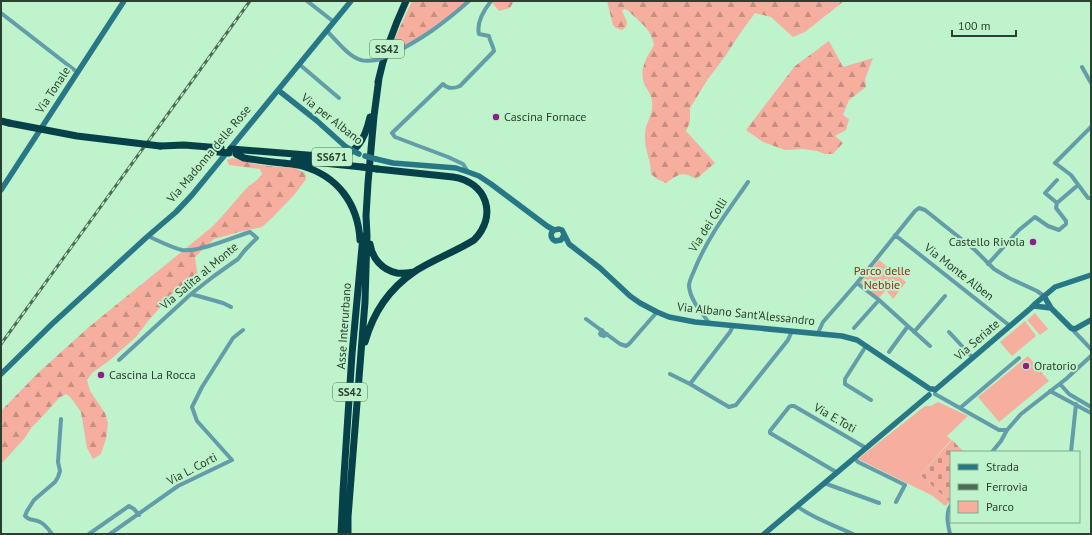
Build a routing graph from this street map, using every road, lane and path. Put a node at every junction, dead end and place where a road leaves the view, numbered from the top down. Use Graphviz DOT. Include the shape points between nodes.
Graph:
graph roads {
  1 [pos="124,1"];
  2 [pos="307,1"];
  3 [pos="352,1"];
  4 [pos="406,1"];
  5 [pos="469,1"];
  6 [pos="491,1"];
  7 [pos="1,13"];
  8 [pos="334,22"];
  9 [pos="327,31"];
  10 [pos="299,64"];
  11 [pos="1082,67"];
  12 [pos="78,72"];
  13 [pos="379,78"];
  14 [pos="1091,83"];
  15 [pos="278,90"];
  16 [pos="339,98"];
  17 [pos="1,121"];
  18 [pos="1091,127"];
  19 [pos="232,152"];
  20 [pos="468,172"];
  21 [pos="1057,180"];
  22 [pos="748,182"];
  23 [pos="368,184"];
  24 [pos="1078,185"];
  25 [pos="1,190"];
  26 [pos="1091,198"];
  27 [pos="1056,203"];
  28 [pos="366,216"];
  29 [pos="553,232"];
  30 [pos="895,234"];
  31 [pos="564,235"];
  32 [pos="148,236"];
  33 [pos="559,241"];
  34 [pos="570,244"];
  35 [pos="361,250"];
  36 [pos="988,264"];
  37 [pos="414,272"];
  38 [pos="1091,275"];
  39 [pos="856,283"];
  40 [pos="190,294"];
  41 [pos="945,296"];
  42 [pos="1044,296"];
  43 [pos="879,300"];
  44 [pos="1034,306"];
  45 [pos="231,307"];
  46 [pos="1051,308"];
  47 [pos="657,312"];
  48 [pos="586,319"];
  49 [pos="1091,320"];
  50 [pos="710,324"];
  51 [pos="733,326"];
  52 [pos="908,326"];
  53 [pos="1010,326"];
  54 [pos="1079,327"];
  55 [pos="854,328"];
  56 [pos="1071,328"];
  57 [pos="243,330"];
  58 [pos="792,331"];
  59 [pos="914,332"];
  60 [pos="949,332"];
  61 [pos="818,333"];
  62 [pos="1078,335"];
  63 [pos="866,346"];
  64 [pos="930,346"];
  65 [pos="1090,348"];
  66 [pos="889,352"];
  67 [pos="1091,355"];
  68 [pos="973,358"];
  69 [pos="1019,358"];
  70 [pos="118,360"];
  71 [pos="1091,360"];
  72 [pos="1080,366"];
  73 [pos="1,374"];
  74 [pos="670,374"];
  75 [pos="690,384"];
  76 [pos="1060,384"];
  77 [pos="1050,391"];
  78 [pos="932,392"];
  79 [pos="870,400"];
  80 [pos="1076,404"];
  81 [pos="1091,407"];
  82 [pos="960,408"];
  83 [pos="1091,413"];
  84 [pos="61,419"];
  85 [pos="355,419"];
  86 [pos="1007,430"];
  87 [pos="866,448"];
  88 [pos="993,451"];
  89 [pos="1071,451"];
  90 [pos="854,458"];
  91 [pos="836,472"];
  92 [pos="824,483"];
  93 [pos="896,502"];
  94 [pos="879,503"];
  95 [pos="797,506"];
  96 [pos="950,506"];
  97 [pos="139,514"];
  98 [pos="52,534"];
  99 [pos="89,534"];
  100 [pos="110,534"];
  101 [pos="341,534"];
  102 [pos="348,534"];
  103 [pos="764,534"];
  104 [pos="854,534"];
  105 [pos="950,534"];
  1 -- 12 [label="street, Via Tonale"];
  2 -- 8 [label="street"];
  3 -- 8 [label="street, Via Madonna delle Rose"];
  4 -- 13 [label="highway, SS42" via="394,26"];
  5 -- 9 [label="street, bridge" via="425,36 377,60 361,60 355,57"];
  6 -- 20 [label="street" via="477,28 479,34 489,36 494,51 460,86 455,89 443,84 392,133 395,137 463,164"];
  7 -- 12 [label="street"];
  8 -- 9 [label="street, Via Madonna delle Rose"];
  9 -- 10 [label="street, Via Madonna delle Rose"];
  10 -- 15 [label="street, Via Madonna delle Rose"];
  10 -- 16 [label="street"];
  11 -- 14 [label="street"];
  12 -- 25 [label="street, Via Tonale"];
  13 -- 19 [label="highway, SS671" via="366,132 351,152 339,157"];
  13 -- 23 [label="highway, SS42"];
  15 -- 20 [label="street, Via per Albano, bridge" via="346,147 362,155 393,163 456,168"];
  15 -- 32 [label="street, Via Madonna delle Rose" via="192,195"];
  17 -- 19 [label="highway, SS671, bridge" via="113,141"];
  18 -- 24 [label="street" via="1055,163 1071,175"];
  19 -- 35 [label="highway" via="244,158 301,166 319,172 336,184 347,197 357,217"];
  19 -- 37 [label="highway, SS671, bridge" via="461,178 470,182 486,202 488,211 484,227 469,243"];
  20 -- 29 [label="street" via="491,184"];
  21 -- 27 [label="street" via="1045,193"];
  22 -- 50 [label="street, Via dei Colli" via="710,237 690,281 691,294"];
  23 -- 28 [label="highway, SS42"];
  23 -- 37 [label="highway" via="372,190 369,235 372,254 380,264 390,270 399,273"];
  24 -- 26 [label="street" via="1088,198"];
  24 -- 27 [label="street"];
  27 -- 36 [label="street" via="1056,208 1066,224 1059,230 1035,217 1019,230"];
  28 -- 35 [label="highway, Asse Interurbano"];
  28 -- 85 [label="highway, SS42" via="364,302"];
  29 -- 31 [label="street" via="561,230"];
  29 -- 33 [label="street" via="554,240"];
  30 -- 36 [label="street" via="919,208 975,250"];
  30 -- 39 [label="street"];
  30 -- 53 [label="street, Via Monte Alben"];
  31 -- 33 [label="street"];
  31 -- 34 [label="street, Via Albano Sant'Alessandro"];
  32 -- 40 [label="street, Via Salita al Monte" via="188,251 250,232 258,238 238,259"];
  32 -- 73 [label="street, Via Madonna delle Rose"];
  33 -- 34 [label="street, Via Albano Sant'Alessandro"];
  34 -- 47 [label="street, Via Albano Sant'Alessandro" via="630,296"];
  35 -- 101 [label="highway, Asse Interurbano / SS42"];
  36 -- 42 [label="street"];
  37 -- 85 [label="highway, SS671" via="387,296 371,324 365,341 359,407"];
  38 -- 42 [label="street, Via Seriate" via="1055,287"];
  39 -- 43 [label="street"];
  39 -- 61 [label="street" via="823,322"];
  40 -- 45 [label="street"];
  40 -- 70 [label="street, Via Salita al Monte"];
  41 -- 59 [label="street"];
  42 -- 44 [label="street, Via Seriate"];
  42 -- 46 [label="street"];
  43 -- 52 [label="street"];
  43 -- 55 [label="street"];
  44 -- 46 [label="street"];
  44 -- 53 [label="street, Via Seriate"];
  46 -- 56 [label="street"];
  47 -- 48 [label="street" via="626,346"];
  47 -- 50 [label="street, Via Albano Sant'Alessandro" via="679,320"];
  49 -- 54 [label="street"];
  50 -- 51 [label="street, Via Albano Sant'Alessandro"];
  51 -- 58 [label="street, Via Albano Sant'Alessandro"];
  51 -- 75 [label="street"];
  52 -- 59 [label="street"];
  52 -- 66 [label="street"];
  53 -- 68 [label="street, Via Seriate"];
  54 -- 56 [label="street"];
  54 -- 62 [label="street"];
  56 -- 62 [label="street"];
  57 -- 97 [label="street, Via L. Corti" via="233,338 192,407 197,421 232,460 178,486"];
  58 -- 61 [label="street, Via Albano Sant'Alessandro"];
  58 -- 75 [label="street" via="788,340 736,405 729,407"];
  59 -- 64 [label="street"];
  60 -- 68 [label="street"];
  61 -- 63 [label="street, Via Albano Sant'Alessandro" via="849,337"];
  62 -- 65 [label="street"];
  63 -- 78 [label="street, Via Albano Sant'Alessandro"];
  63 -- 79 [label="street" via="845,378 845,384"];
  65 -- 67 [label="street"];
  67 -- 72 [label="street"];
  68 -- 78 [label="street, Via Seriate"];
  69 -- 82 [label="street"];
  71 -- 72 [label="street"];
  72 -- 76 [label="street"];
  74 -- 75 [label="street"];
  76 -- 77 [label="street"];
  76 -- 81 [label="street" via="1069,394"];
  77 -- 80 [label="street"];
  77 -- 86 [label="street" via="1021,414"];
  78 -- 82 [label="street"];
  78 -- 87 [label="street, Via Seriate"];
  80 -- 83 [label="street"];
  80 -- 89 [label="street"];
  82 -- 86 [label="street" via="999,430"];
  84 -- 98 [label="street" via="58,477 34,500 25,516 27,519 41,522"];
  85 -- 102 [label="highway, SS42"];
  86 -- 88 [label="street"];
  87 -- 90 [label="street, Via Seriate"];
  87 -- 91 [label="street, Via E.Toti" via="791,406 770,433"];
  90 -- 91 [label="street, Via Seriate"];
  90 -- 93 [label="street" via="905,485"];
  91 -- 92 [label="street, Via Seriate"];
  92 -- 94 [label="street"];
  92 -- 95 [label="street, Via Seriate"];
  95 -- 103 [label="street, Via Seriate"];
  95 -- 104 [label="street"];
  96 -- 105 [label="street" via="947,521"];
  97 -- 99 [label="street" via="129,506"];
  97 -- 100 [label="street, Via L. Corti"];
}
